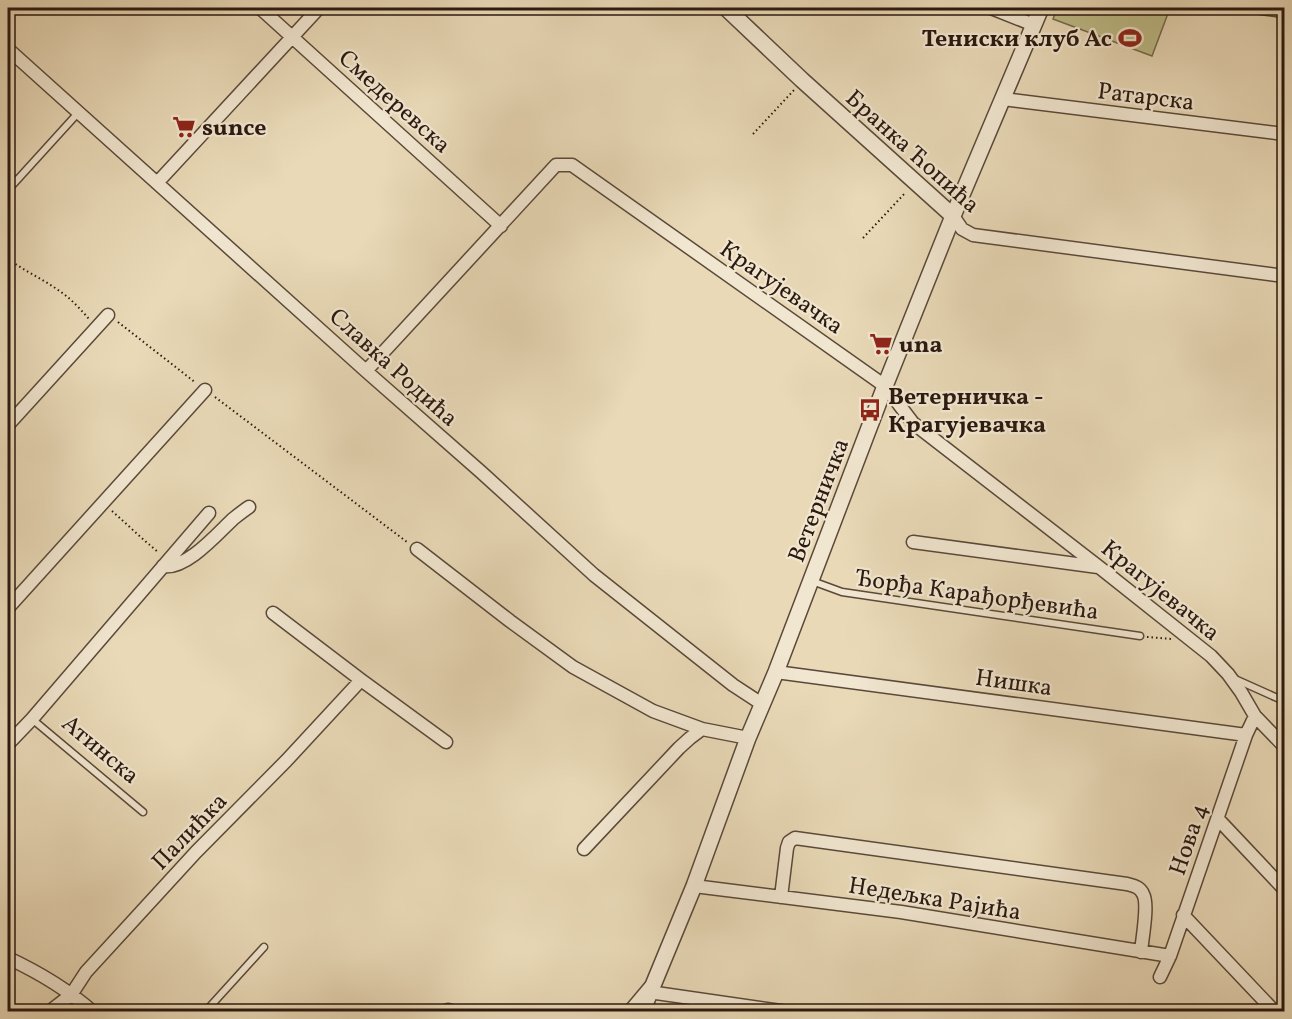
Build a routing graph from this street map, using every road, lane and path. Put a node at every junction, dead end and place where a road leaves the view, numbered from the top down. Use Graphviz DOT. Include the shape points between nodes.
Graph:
graph roads {
  1 [pos="260,8"];
  2 [pos="319,8"];
  3 [pos="726,8"];
  4 [pos="991,8"];
  5 [pos="1041,8"];
  6 [pos="1261,8"];
  7 [pos="1284,11"];
  8 [pos="1034,25"];
  9 [pos="292,37"];
  10 [pos="8,49"];
  11 [pos="802,80"];
  12 [pos="1003,99"];
  13 [pos="79,112"];
  14 [pos="753,134"];
  15 [pos="1284,134"];
  16 [pos="915,182"];
  17 [pos="157,183"];
  18 [pos="8,189"];
  19 [pos="953,216"];
  20 [pos="501,226"];
  21 [pos="863,238"];
  22 [pos="8,259"];
  23 [pos="1284,276"];
  24 [pos="108,315"];
  25 [pos="96,327"];
  26 [pos="366,371"];
  27 [pos="885,386"];
  28 [pos="205,390"];
  29 [pos="8,425"];
  30 [pos="103,502"];
  31 [pos="249,507"];
  32 [pos="209,513"];
  33 [pos="913,542"];
  34 [pos="417,549"];
  35 [pos="165,563"];
  36 [pos="1099,567"];
  37 [pos="811,580"];
  38 [pos="8,608"];
  39 [pos="273,613"];
  40 [pos="1140,636"];
  41 [pos="1192,641"];
  42 [pos="776,672"];
  43 [pos="1231,679"];
  44 [pos="361,680"];
  45 [pos="1284,702"];
  46 [pos="762,704"];
  47 [pos="1256,716"];
  48 [pos="32,719"];
  49 [pos="702,729"];
  50 [pos="1246,735"];
  51 [pos="748,738"];
  52 [pos="446,742"];
  53 [pos="8,744"];
  54 [pos="1284,746"];
  55 [pos="143,812"];
  56 [pos="1218,819"];
  57 [pos="584,849"];
  58 [pos="694,886"];
  59 [pos="1284,888"];
  60 [pos="781,897"];
  61 [pos="1183,915"];
  62 [pos="264,946"];
  63 [pos="1141,952"];
  64 [pos="1170,956"];
  65 [pos="8,958"];
  66 [pos="1161,977"];
  67 [pos="651,988"];
  68 [pos="71,995"];
  69 [pos="50,1011"];
  70 [pos="93,1011"];
  71 [pos="205,1011"];
  72 [pos="443,1011"];
  73 [pos="455,1011"];
  74 [pos="629,1011"];
  75 [pos="642,1011"];
  76 [pos="788,1011"];
  77 [pos="1275,1011"];
  1 -- 9 [label="street, Смедеревска"];
  2 -- 9 [label="street"];
  3 -- 11 [label="street, Бранка Ћопића"];
  4 -- 8 [label="street"];
  5 -- 8 [label="street, Ветерничка"];
  6 -- 7 [label="street"];
  8 -- 12 [label="street, Ветерничка"];
  9 -- 17 [label="street"];
  9 -- 20 [label="street, Смедеревска"];
  10 -- 13 [label="street, Славка Родића"];
  11 -- 14 [label="path"];
  11 -- 16 [label="street, Бранка Ћопића"];
  12 -- 15 [label="street, Ратарска"];
  12 -- 19 [label="street, Ветерничка"];
  13 -- 17 [label="street, Славка Родића"];
  13 -- 18 [label="lane"];
  16 -- 19 [label="street, Бранка Ћопића"];
  16 -- 21 [label="path"];
  17 -- 26 [label="street, Славка Родића"];
  19 -- 23 [label="street, Бранка Ћопића" via="962,229 973,235"];
  19 -- 27 [label="street, Ветерничка"];
  20 -- 26 [label="street, Крагујевачка"];
  20 -- 27 [label="street, Крагујевачка" via="556,165 572,165"];
  22 -- 25 [label="path" via="64,295"];
  24 -- 25 [label="street"];
  24 -- 28 [label="path"];
  25 -- 29 [label="street"];
  26 -- 46 [label="street, Славка Родића" via="594,575"];
  27 -- 36 [label="street, Крагујевачка" via="913,423"];
  27 -- 37 [label="street, Ветерничка"];
  28 -- 30 [label="street"];
  28 -- 34 [label="path"];
  30 -- 35 [label="path"];
  30 -- 38 [label="street"];
  31 -- 35 [label="street" via="194,555 169,568"];
  32 -- 35 [label="street"];
  33 -- 36 [label="street"];
  34 -- 49 [label="street" via="573,667 653,711"];
  35 -- 48 [label="street"];
  36 -- 41 [label="street, Крагујевачка"];
  37 -- 40 [label="lane, Ђорђа Карађорђевића" via="842,592"];
  37 -- 42 [label="street, Ветерничка"];
  39 -- 44 [label="street"];
  40 -- 41 [label="path"];
  41 -- 43 [label="street, Крагујевачка"];
  42 -- 46 [label="street, Ветерничка"];
  42 -- 50 [label="street, Нишка"];
  43 -- 45 [label="lane"];
  43 -- 47 [label="street, Крагујевачка"];
  44 -- 52 [label="street"];
  44 -- 68 [label="street, Палићка" via="196,852 86,972"];
  46 -- 51 [label="street, Ветерничка"];
  47 -- 50 [label="street, Нова 4"];
  47 -- 54 [label="street, Крагујевачка"];
  48 -- 53 [label="street"];
  48 -- 55 [label="lane, Атинска"];
  49 -- 51 [label="street"];
  49 -- 57 [label="street"];
  50 -- 56 [label="street, Нова 4"];
  51 -- 58 [label="street, Ветерничка"];
  56 -- 59 [label="street"];
  56 -- 61 [label="street, Нова 4"];
  58 -- 60 [label="street, Недељка Рајића"];
  58 -- 67 [label="street, Ветерничка"];
  60 -- 63 [label="street, Недељка Рајића" via="901,912"];
  60 -- 63 [label="street" via="787,848 795,838 1127,884 1139,888 1146,903"];
  61 -- 64 [label="street, Нова 4"];
  61 -- 77 [label="street"];
  62 -- 71 [label="lane"];
  63 -- 64 [label="street, Недељка Рајића"];
  64 -- 66 [label="street, Нова 4"];
  65 -- 68 [label="street"];
  67 -- 74 [label="street"];
  67 -- 75 [label="street, Ветерничка"];
  67 -- 76 [label="street"];
  68 -- 69 [label="street, Палићка"];
  68 -- 70 [label="street"];
  72 -- 73 [label="street"];
}
